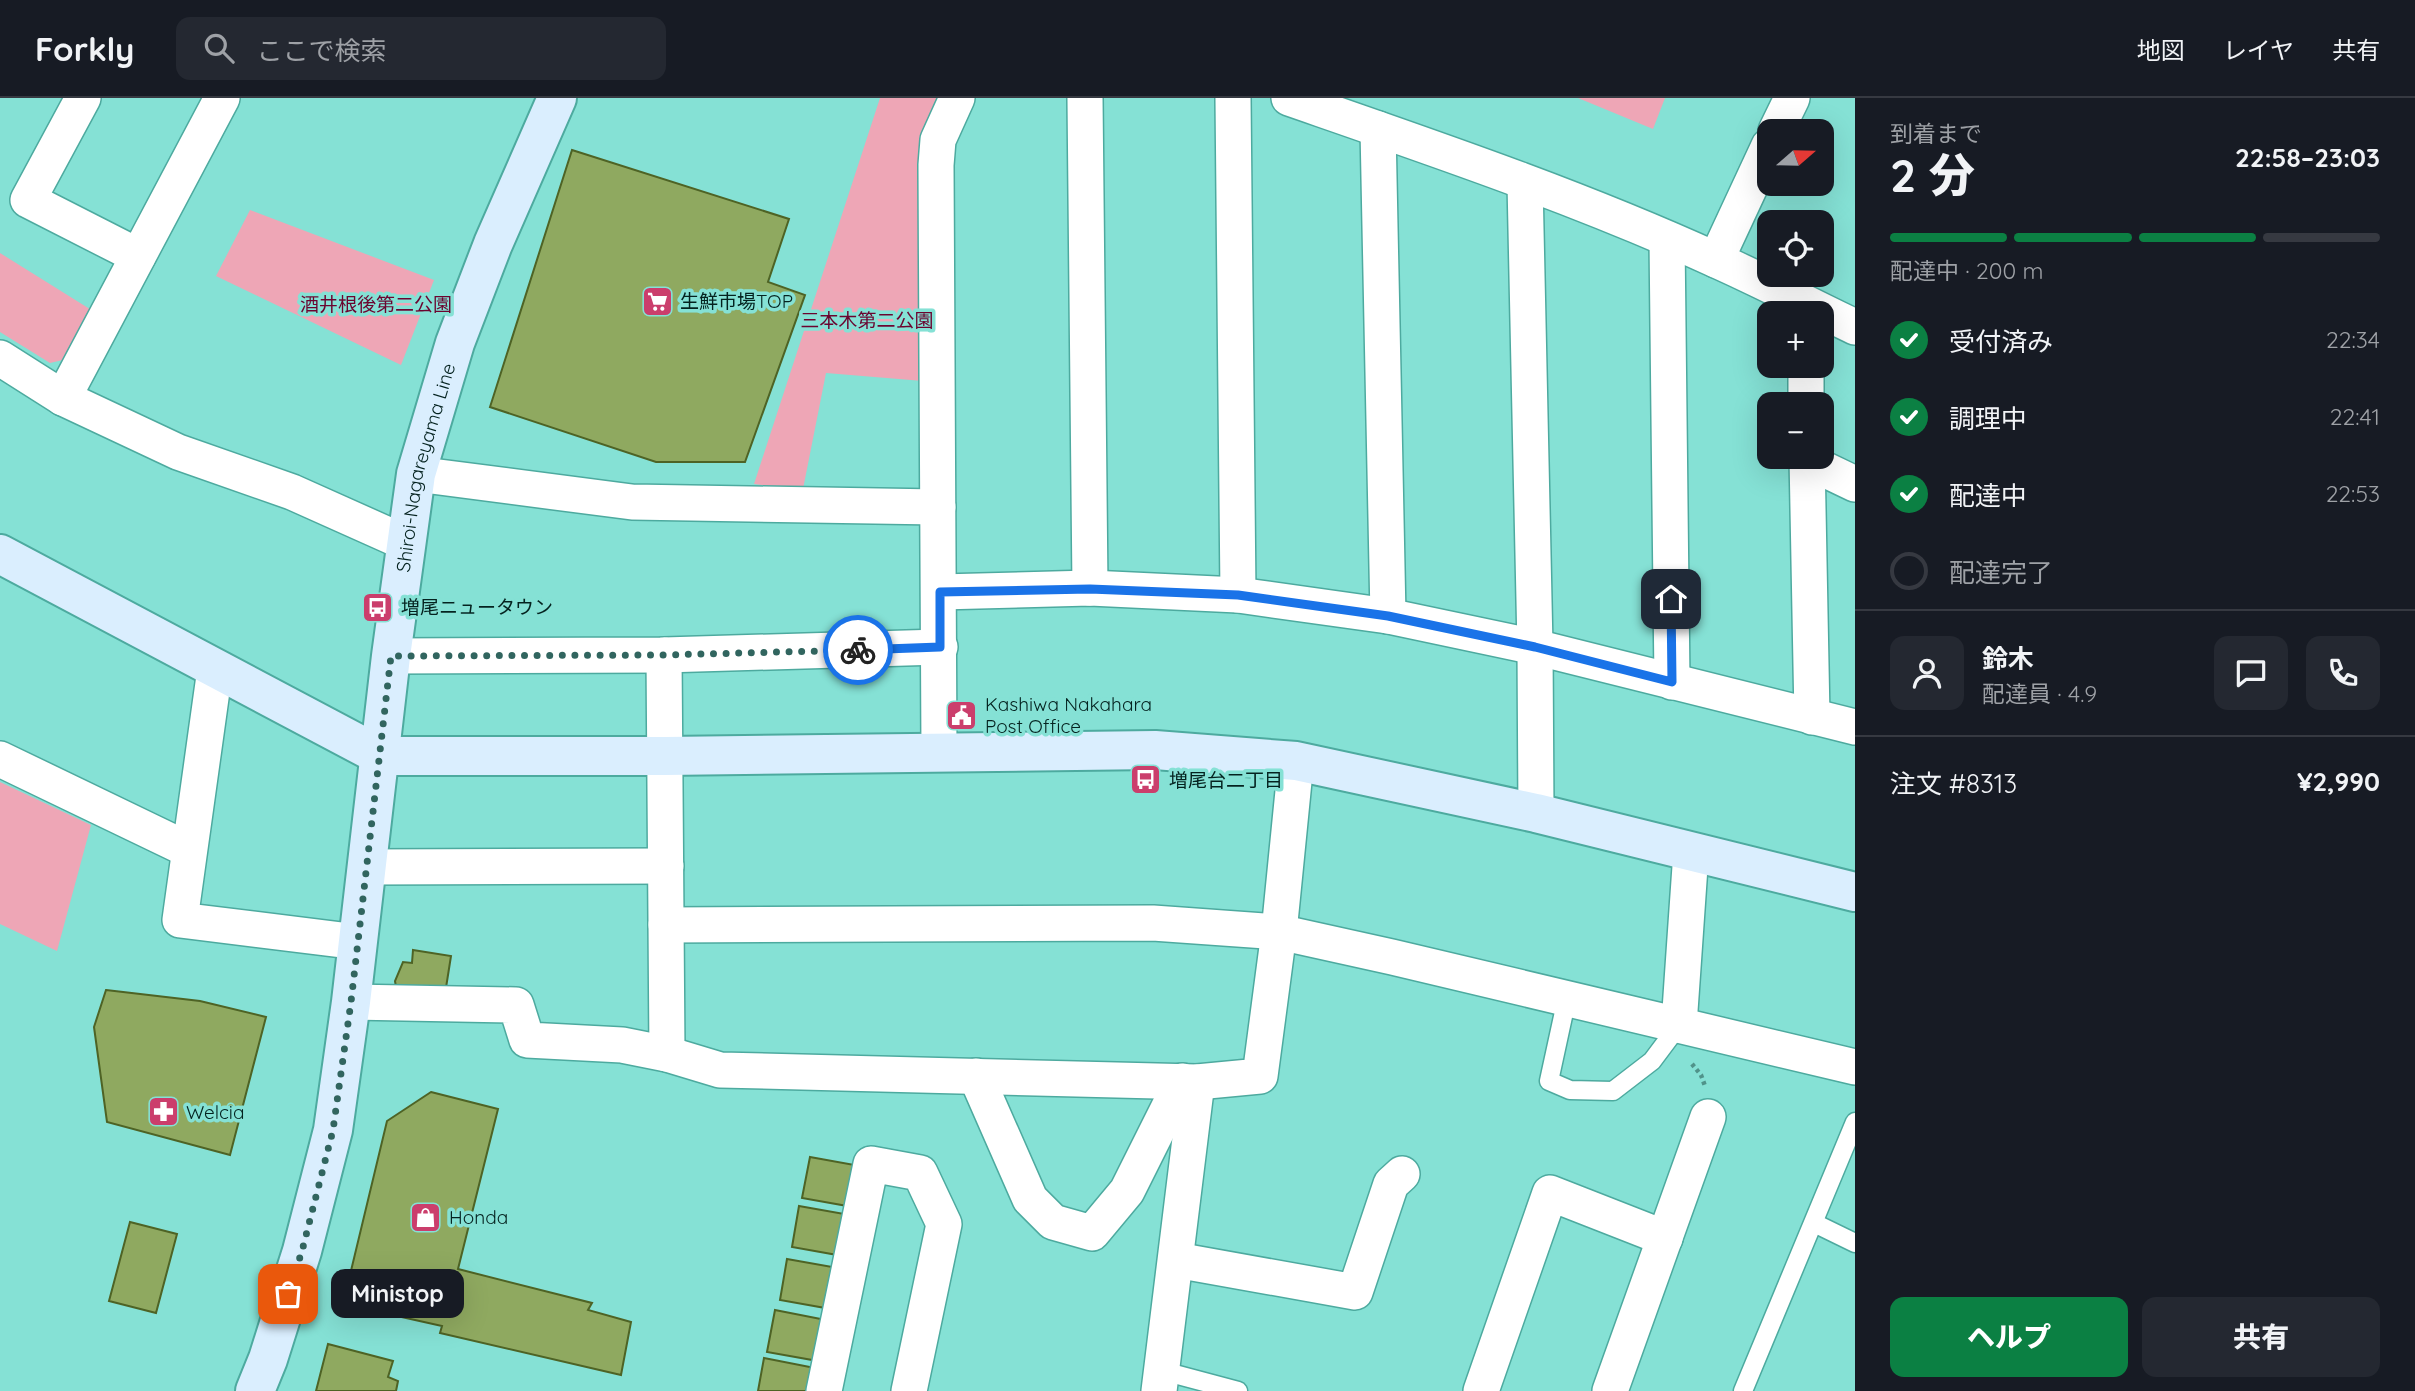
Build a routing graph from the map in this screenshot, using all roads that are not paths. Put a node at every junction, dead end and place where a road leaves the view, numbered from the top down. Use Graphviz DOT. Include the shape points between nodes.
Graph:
graph roads {
  1 [pos="83,98"];
  2 [pos="222,98"];
  3 [pos="557,98"];
  4 [pos="957,98"];
  5 [pos="1085,98"];
  6 [pos="1233,98"];
  7 [pos="1289,98"];
  8 [pos="1791,98"];
  9 [pos="1781,119"];
  10 [pos="1378,129"];
  11 [pos="1757,172"];
  12 [pos="1525,183"];
  13 [pos="1667,239"];
  14 [pos="138,256"];
  15 [pos="1716,260"];
  16 [pos="1792,301"];
  17 [pos="1834,319"];
  18 [pos="1855,327"];
  19 [pos="0,358"];
  20 [pos="63,398"];
  21 [pos="1807,469"];
  22 [pos="1826,469"];
  23 [pos="416,474"];
  24 [pos="1855,484"];
  25 [pos="938,507"];
  26 [pos="406,543"];
  27 [pos="0,554"];
  28 [pos="1090,589"];
  29 [pos="940,592"];
  30 [pos="1238,595"];
  31 [pos="1388,616"];
  32 [pos="940,647"];
  33 [pos="1535,647"];
  34 [pos="664,655"];
  35 [pos="391,656"];
  36 [pos="215,669"];
  37 [pos="1672,682"];
  38 [pos="1812,718"];
  39 [pos="1855,727"];
  40 [pos="939,751"];
  41 [pos="381,756"];
  42 [pos="665,756"];
  43 [pos="0,759"];
  44 [pos="1296,761"];
  45 [pos="1536,813"];
  46 [pos="189,850"];
  47 [pos="1691,852"];
  48 [pos="666,866"];
  49 [pos="368,867"];
  50 [pos="1855,892"];
  51 [pos="666,925"];
  52 [pos="1279,932"];
  53 [pos="358,942"];
  54 [pos="1567,998"];
  55 [pos="351,1002"];
  56 [pos="1675,1031"];
  57 [pos="667,1054"];
  58 [pos="1855,1067"];
  59 [pos="976,1076"];
  60 [pos="1190,1082"];
  61 [pos="1708,1117"];
  62 [pos="1855,1122"];
  63 [pos="1402,1174"];
  64 [pos="1814,1223"];
  65 [pos="1665,1238"];
  66 [pos="1855,1243"];
  67 [pos="1176,1260"];
  68 [pos="1161,1381"];
  69 [pos="255,1391"];
  70 [pos="824,1391"];
  71 [pos="909,1391"];
  72 [pos="1238,1391"];
  73 [pos="1481,1391"];
  74 [pos="1610,1391"];
  75 [pos="1743,1391"];
  1 -- 14 [label="street" via="28,200"];
  2 -- 14 [label="street"];
  3 -- 23 [label="street, Shiroi-Nagareyama Line" via="455,343"];
  4 -- 25 [label="street" via="938,140 936,165"];
  5 -- 28 [label="street"];
  6 -- 30 [label="street"];
  7 -- 10 [label="street"];
  8 -- 9 [label="street"];
  10 -- 12 [label="street"];
  10 -- 31 [label="street"];
  11 -- 15 [label="street"];
  12 -- 13 [label="street"];
  12 -- 33 [label="street"];
  13 -- 15 [label="street"];
  13 -- 37 [label="street"];
  14 -- 20 [label="street"];
  15 -- 16 [label="street"];
  17 -- 18 [label="street"];
  19 -- 20 [label="street"];
  20 -- 26 [label="street" via="177,452 292,492"];
  21 -- 38 [label="street"];
  22 -- 24 [label="street"];
  23 -- 25 [label="street" via="632,502"];
  23 -- 26 [label="street, Shiroi-Nagareyama Line"];
  25 -- 29 [label="street"];
  26 -- 35 [label="street, Shiroi-Nagareyama Line"];
  27 -- 36 [label="street"];
  28 -- 29 [label="street"];
  28 -- 30 [label="street"];
  29 -- 32 [label="street"];
  30 -- 31 [label="street"];
  31 -- 33 [label="street"];
  32 -- 34 [label="street"];
  32 -- 40 [label="street"];
  33 -- 37 [label="street"];
  33 -- 45 [label="street"];
  34 -- 35 [label="street"];
  34 -- 42 [label="street"];
  35 -- 41 [label="street, Shiroi-Nagareyama Line"];
  36 -- 41 [label="street"];
  36 -- 46 [label="street"];
  37 -- 38 [label="street"];
  38 -- 39 [label="street"];
  40 -- 42 [label="street"];
  40 -- 44 [label="street" via="1155,750"];
  41 -- 42 [label="street"];
  41 -- 49 [label="street, Shiroi-Nagareyama Line"];
  42 -- 48 [label="street"];
  43 -- 46 [label="street"];
  44 -- 45 [label="street"];
  44 -- 52 [label="street"];
  45 -- 47 [label="street"];
  46 -- 53 [label="street" via="180,920"];
  47 -- 50 [label="street"];
  47 -- 56 [label="street"];
  48 -- 49 [label="street"];
  48 -- 51 [label="street"];
  49 -- 53 [label="street, Shiroi-Nagareyama Line"];
  51 -- 52 [label="street" via="1153,923"];
  51 -- 57 [label="street"];
  52 -- 54 [label="street"];
  52 -- 60 [label="street" via="1260,1076"];
  53 -- 55 [label="street, Shiroi-Nagareyama Line"];
  54 -- 56 [label="street"];
  54 -- 56 [label="lane" via="1549,1080 1570,1090 1613,1091 1652,1061"];
  55 -- 57 [label="street" via="516,1005 527,1040 622,1045"];
  55 -- 69 [label="street, Shiroi-Nagareyama Line" via="330,1144 302,1251"];
  56 -- 58 [label="street"];
  57 -- 59 [label="street" via="720,1070"];
  59 -- 60 [label="street"];
  59 -- 60 [label="street" via="1030,1199 1053,1222 1092,1233 1127,1191"];
  60 -- 67 [label="street"];
  61 -- 65 [label="street"];
  62 -- 64 [label="lane"];
  63 -- 67 [label="street" via="1391,1184 1354,1292"];
  64 -- 66 [label="lane"];
  64 -- 75 [label="lane"];
  65 -- 73 [label="street" via="1550,1193"];
  65 -- 74 [label="street"];
  67 -- 68 [label="street"];
  68 -- 72 [label="lane"];
  70 -- 71 [label="street" via="871,1164 920,1173 944,1224"];
}
